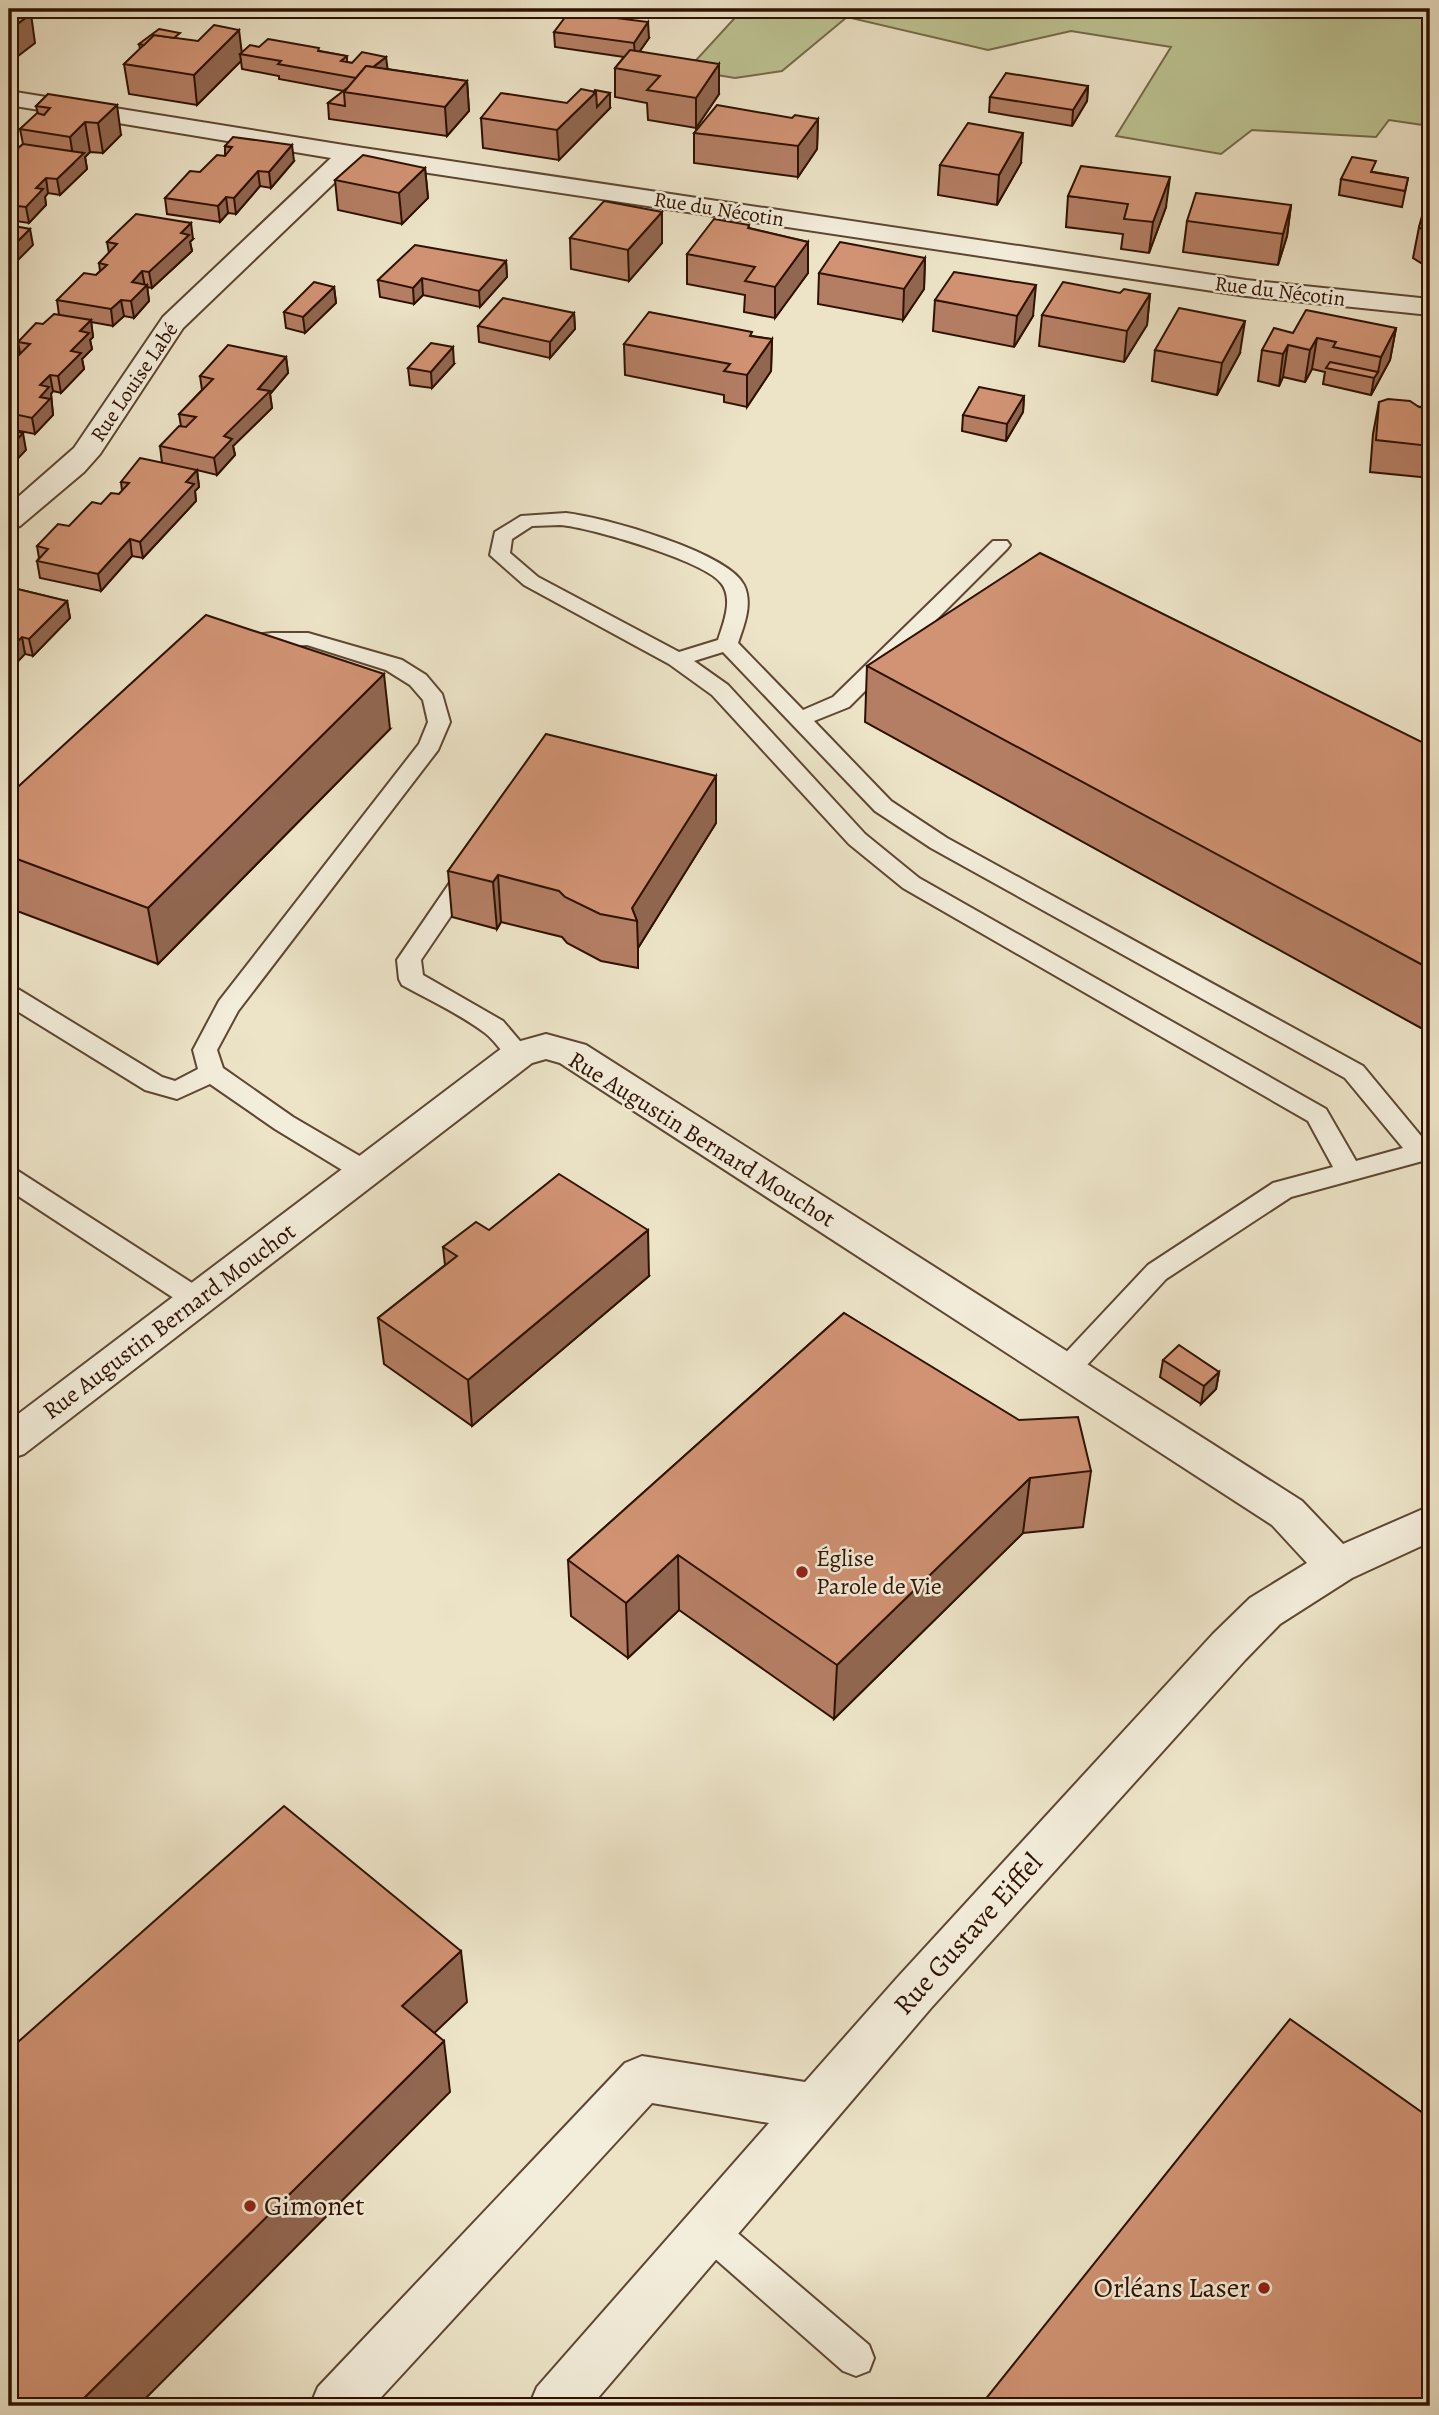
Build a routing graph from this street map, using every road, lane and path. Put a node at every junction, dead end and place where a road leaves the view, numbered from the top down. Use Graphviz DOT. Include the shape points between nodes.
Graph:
graph roads {
  1 [pos="9,98"];
  2 [pos="350,155"];
  3 [pos="1430,307"];
  4 [pos="9,520"];
  5 [pos="1000,545"];
  6 [pos="727,644"];
  7 [pos="218,651"];
  8 [pos="677,659"];
  9 [pos="800,719"];
  10 [pos="486,846"];
  11 [pos="9,995"];
  12 [pos="519,1054"];
  13 [pos="212,1073"];
  14 [pos="1426,1152"];
  15 [pos="366,1172"];
  16 [pos="1349,1172"];
  17 [pos="9,1178"];
  18 [pos="196,1299"];
  19 [pos="1066,1370"];
  20 [pos="9,1443"];
  21 [pos="1430,1523"];
  22 [pos="1337,1566"];
  23 [pos="816,2107"];
  24 [pos="708,2230"];
  25 [pos="856,2358"];
  26 [pos="337,2406"];
  27 [pos="556,2406"];
  1 -- 2 [label="street, Rue du Nécotin"];
  2 -- 3 [label="street, Rue du Nécotin" via="1232,286"];
  2 -- 4 [label="street, Rue Louise Labé" via="173,323 85,454"];
  5 -- 9 [label="lane" via="841,702"];
  6 -- 8 [label="lane"];
  6 -- 8 [label="lane" via="740,605 728,577 685,554 569,520 528,520 502,536 500,555 531,581"];
  6 -- 9 [label="lane"];
  7 -- 13 [label="lane" via="238,643 308,639 394,665 418,680 434,699 439,722 430,745 228,1007 205,1049"];
  8 -- 16 [label="lane" via="720,690 857,839 911,883 1317,1115"];
  9 -- 14 [label="lane" via="883,806 939,843 1354,1072"];
  10 -- 12 [label="lane" via="409,960 411,979 494,1027"];
  11 -- 13 [label="lane" via="154,1084 177,1090"];
  12 -- 15 [label="street, Rue Augustin Bernard Mouchot"];
  12 -- 19 [label="street, Rue Augustin Bernard Mouchot" via="546,1046 573,1054"];
  13 -- 15 [label="lane"];
  14 -- 16 [label="lane"];
  15 -- 18 [label="street, Rue Augustin Bernard Mouchot"];
  16 -- 19 [label="lane" via="1282,1190 1157,1272"];
  17 -- 18 [label="lane"];
  18 -- 20 [label="street, Rue Augustin Bernard Mouchot"];
  19 -- 22 [label="street, Rue Augustin Bernard Mouchot" via="1287,1513"];
  21 -- 22 [label="street, Rue Gustave Eiffel"];
  22 -- 23 [label="street, Rue Gustave Eiffel" via="1265,1611 1229,1647"];
  23 -- 24 [label="street, Rue Gustave Eiffel"];
  23 -- 26 [label="street" via="642,2079"];
  24 -- 25 [label="lane"];
  24 -- 27 [label="street, Rue Gustave Eiffel"];
}
